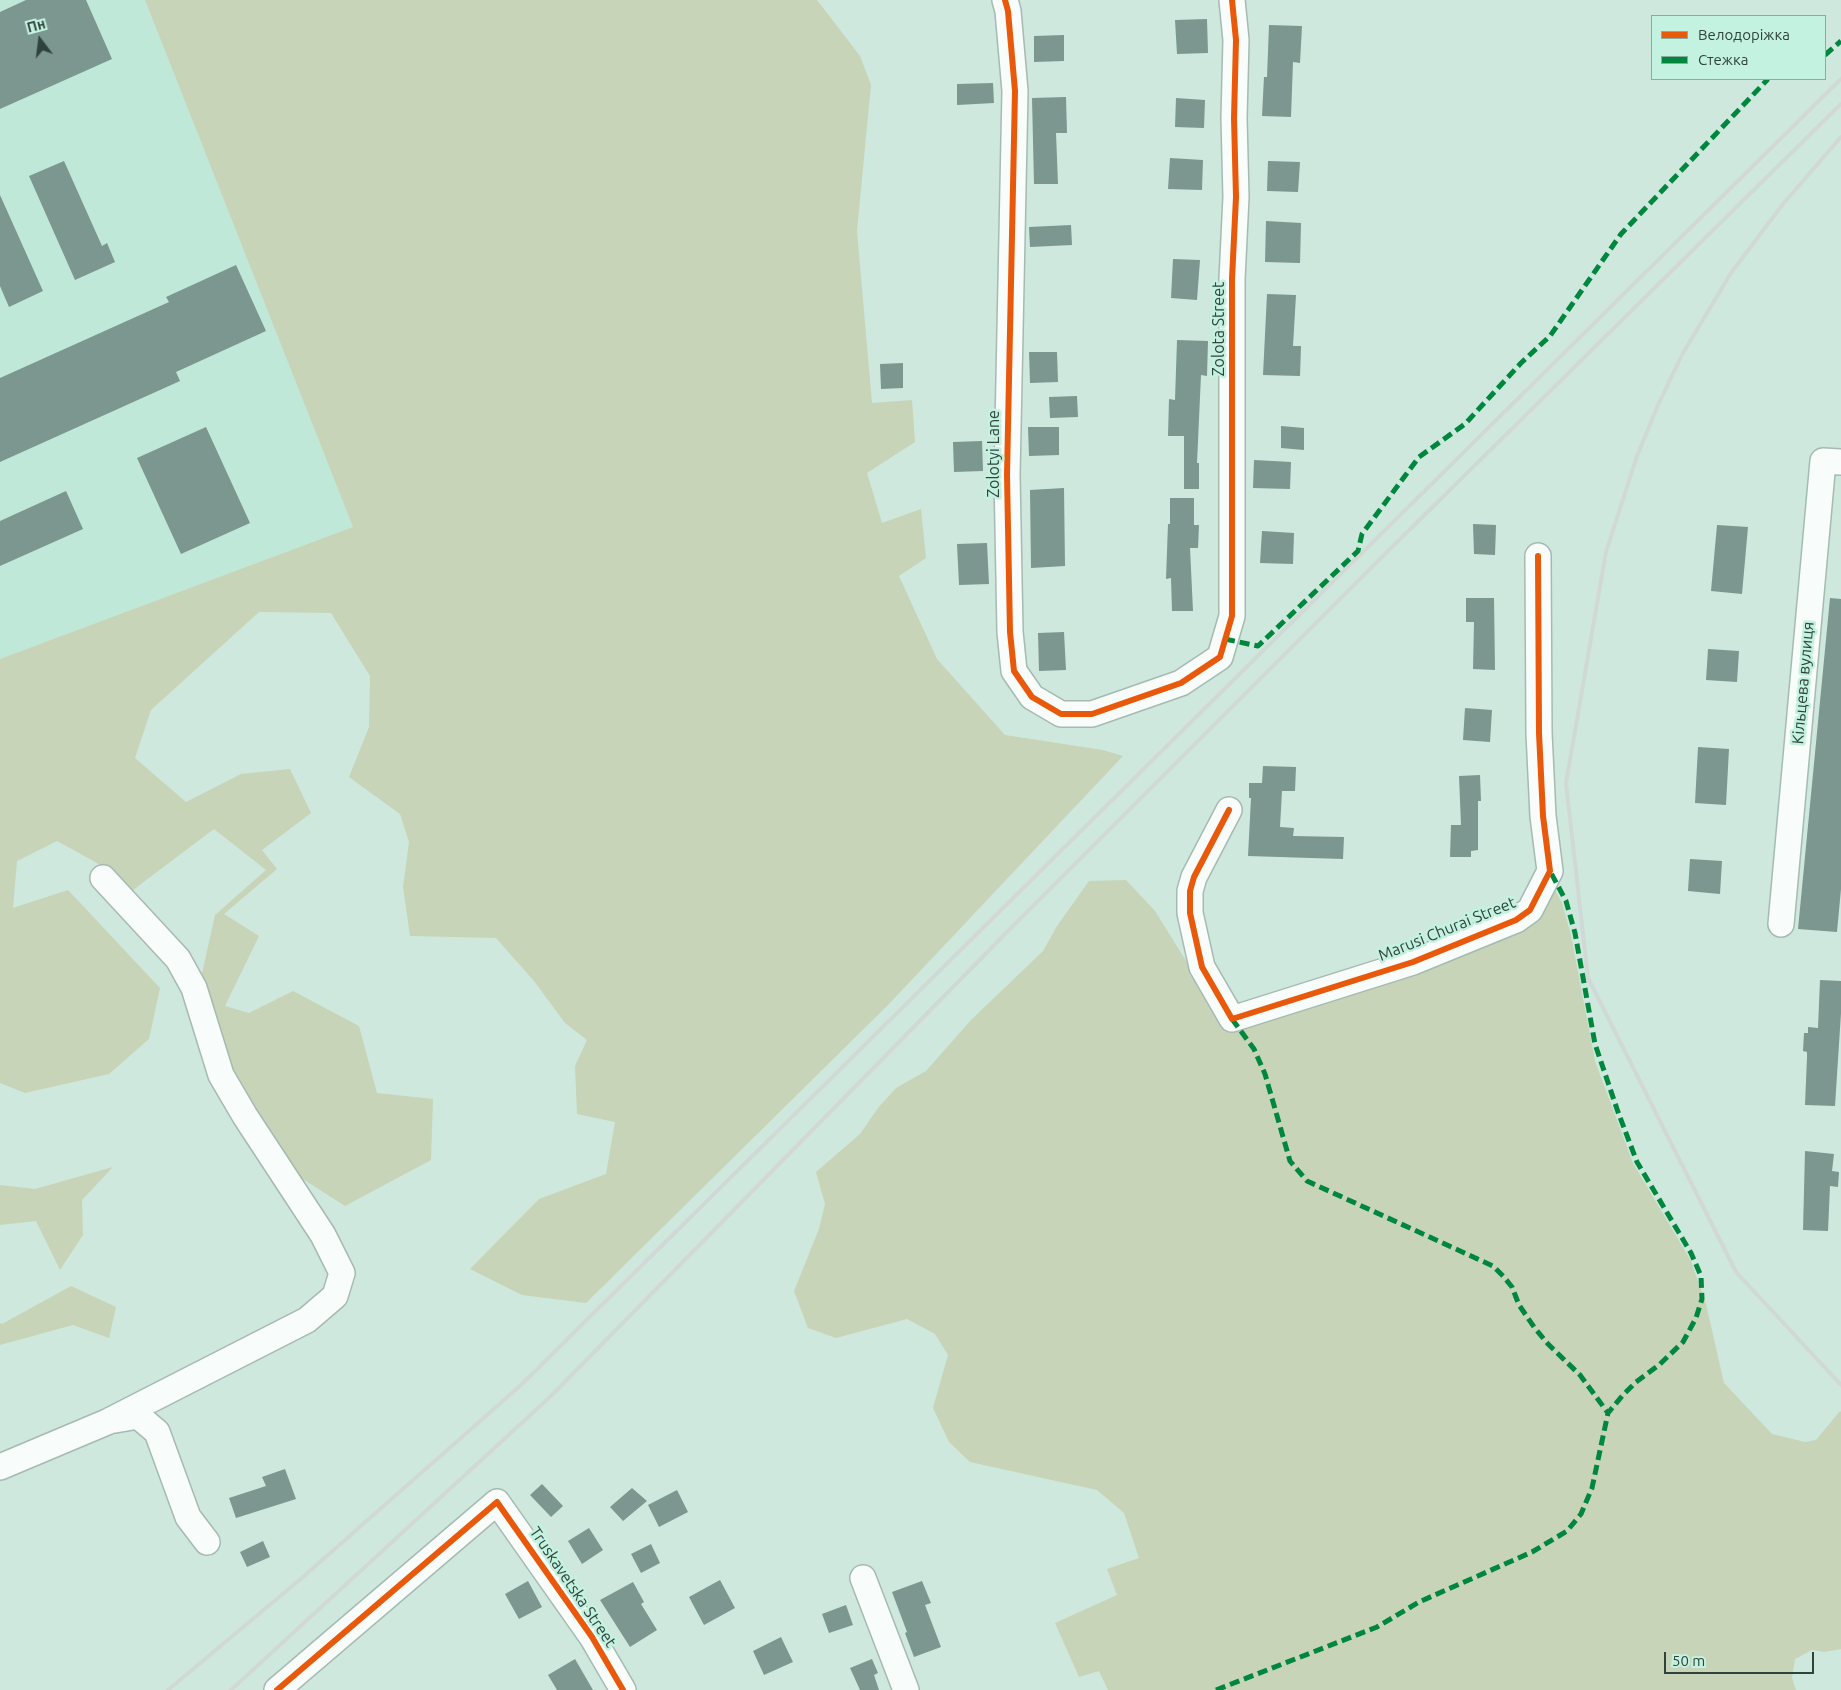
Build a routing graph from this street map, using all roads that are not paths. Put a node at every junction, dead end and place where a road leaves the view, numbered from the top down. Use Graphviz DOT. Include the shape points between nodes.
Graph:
graph roads {
  1 [pos="1005,0"];
  2 [pos="1232,0"];
  3 [pos="1841,462"];
  4 [pos="1538,556"];
  5 [pos="1220,656"];
  6 [pos="1229,810"];
  7 [pos="103,878"];
  8 [pos="1780,924"];
  9 [pos="107,1422"];
  10 [pos="0,1467"];
  11 [pos="207,1542"];
  12 [pos="864,1578"];
  13 [pos="277,1690"];
  14 [pos="623,1690"];
  15 [pos="906,1690"];
  1 -- 5 [label="street, Zolotyi Lane" via="1015,91 1007,475 1010,632 1014,671 1032,697 1061,714 1092,714 1181,683"];
  2 -- 5 [label="street, Zolota Street" via="1236,40 1232,616"];
  3 -- 8 [label="street, Кільцева вулиця" via="1823,461"];
  4 -- 6 [label="street, Marusi Churai Street" via="1539,733 1543,816 1550,871 1530,910 1516,920 1413,962 1232,1019 1202,967 1190,913 1194,877"];
  7 -- 9 [label="street" via="178,959 194,988 221,1075 342,1273 335,1296 306,1320"];
  9 -- 10 [label="street"];
  9 -- 11 [label="street" via="138,1416 157,1432 188,1516"];
  12 -- 15 [label="street"];
  13 -- 14 [label="street, Truskavetska Street" via="497,1502 592,1637"];
}
